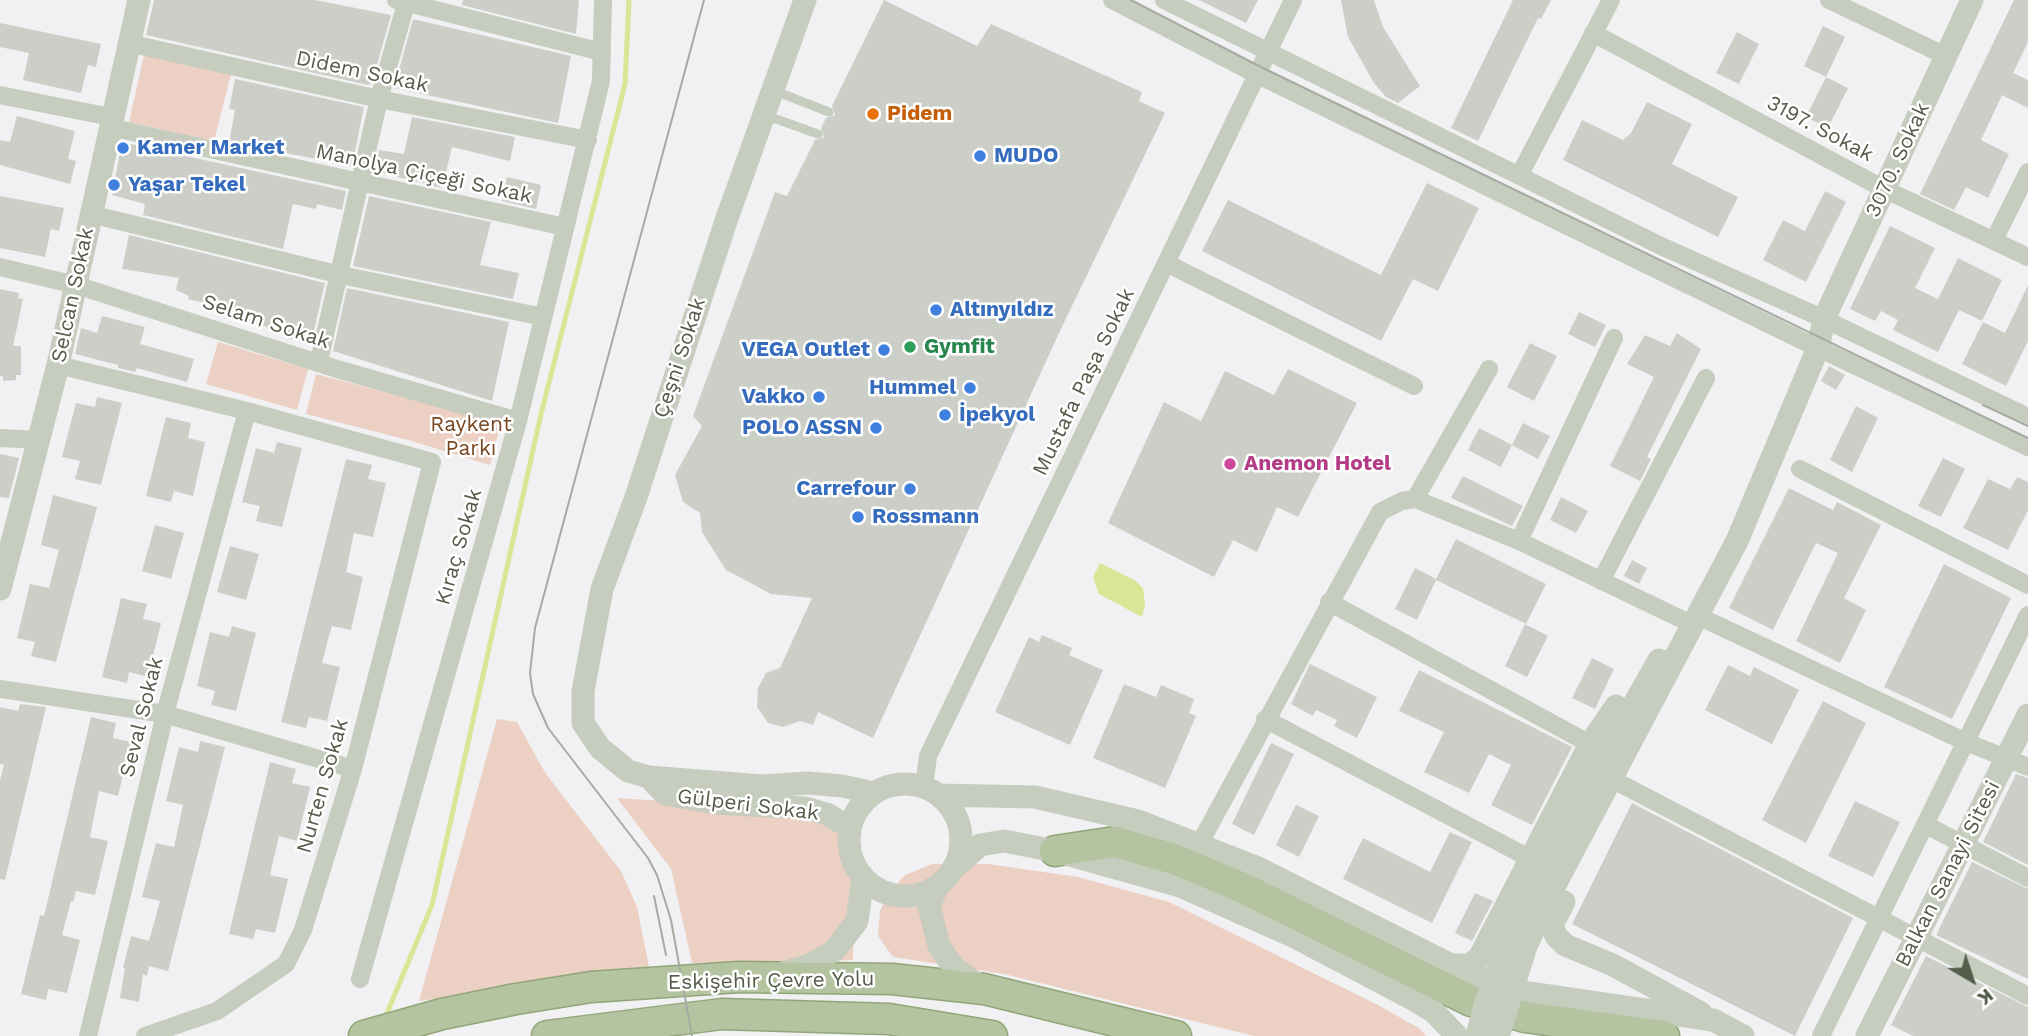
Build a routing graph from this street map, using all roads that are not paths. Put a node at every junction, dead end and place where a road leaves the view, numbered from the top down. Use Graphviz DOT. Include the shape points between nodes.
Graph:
graph roads {
  1 [pos="139,0"];
  2 [pos="603,0"];
  3 [pos="805,0"];
  4 [pos="1112,0"];
  5 [pos="1164,0"];
  6 [pos="1293,0"];
  7 [pos="1611,0"];
  8 [pos="1829,0"];
  9 [pos="1972,0"];
  10 [pos="403,1"];
  11 [pos="1593,33"];
  12 [pos="128,43"];
  13 [pos="602,51"];
  14 [pos="1267,52"];
  15 [pos="1946,56"];
  16 [pos="1258,75"];
  17 [pos="772,90"];
  18 [pos="0,95"];
  19 [pos="379,99"];
  20 [pos="829,112"];
  21 [pos="763,115"];
  22 [pos="110,122"];
  23 [pos="818,134"];
  24 [pos="587,140"];
  25 [pos="2028,172"];
  26 [pos="1519,176"];
  27 [pos="361,184"];
  28 [pos="1884,190"];
  29 [pos="90,214"];
  30 [pos="565,227"];
  31 [pos="1994,240"];
  32 [pos="2028,257"];
  33 [pos="1166,263"];
  34 [pos="0,267"];
  35 [pos="341,275"];
  36 [pos="76,285"];
  37 [pos="543,317"];
  38 [pos="1824,319"];
  39 [pos="1614,338"];
  40 [pos="1810,344"];
  41 [pos="318,361"];
  42 [pos="58,365"];
  43 [pos="1489,369"];
  44 [pos="1706,379"];
  45 [pos="1414,386"];
  46 [pos="247,411"];
  47 [pos="2028,417"];
  48 [pos="518,421"];
  49 [pos="0,438"];
  50 [pos="40,440"];
  51 [pos="2028,447"];
  52 [pos="1800,469"];
  53 [pos="1415,499"];
  54 [pos="1519,541"];
  55 [pos="5,551"];
  56 [pos="1601,581"];
  57 [pos="2028,585"];
  58 [pos="0,589"];
  59 [pos="1329,601"];
  60 [pos="2028,615"];
  61 [pos="1690,617"];
  62 [pos="1657,665"];
  63 [pos="0,688"];
  64 [pos="1658,694"];
  65 [pos="165,714"];
  66 [pos="2028,715"];
  67 [pos="1265,719"];
  68 [pos="583,723"];
  69 [pos="1966,743"];
  70 [pos="1590,744"];
  71 [pos="2018,762"];
  72 [pos="353,769"];
  73 [pos="649,777"];
  74 [pos="1623,785"];
  75 [pos="932,791"];
  76 [pos="874,793"];
  77 [pos="1926,825"];
  78 [pos="850,828"];
  79 [pos="1200,843"];
  80 [pos="1964,846"];
  81 [pos="1055,851"];
  82 [pos="1531,859"];
  83 [pos="955,867"];
  84 [pos="863,878"];
  85 [pos="2028,878"];
  86 [pos="937,887"];
  87 [pos="1878,918"];
  88 [pos="1915,937"];
  89 [pos="1518,944"];
  90 [pos="1448,965"];
  91 [pos="770,977"];
  92 [pos="360,979"];
  93 [pos="984,989"];
  94 [pos="2028,996"];
  95 [pos="1713,1020"];
  96 [pos="1870,1035"];
  97 [pos="88,1036"];
  98 [pos="145,1036"];
  99 [pos="364,1036"];
  100 [pos="547,1036"];
  101 [pos="992,1036"];
  102 [pos="1176,1036"];
  103 [pos="1457,1036"];
  104 [pos="1477,1036"];
  105 [pos="1498,1036"];
  106 [pos="1664,1036"];
  107 [pos="1743,1036"];
  108 [pos="1821,1036"];
  1 -- 12 [label="street, Selcan Sokak"];
  2 -- 13 [label="street, Kıraç Sokak"];
  3 -- 17 [label="street, Çeşni Sokak"];
  4 -- 16 [label="street"];
  5 -- 14 [label="street"];
  6 -- 14 [label="street, Mustafa Paşa Sokak"];
  7 -- 11 [label="street"];
  8 -- 15 [label="street"];
  9 -- 15 [label="street, 3070. Sokak"];
  10 -- 13 [label="street"];
  10 -- 19 [label="street"];
  11 -- 26 [label="street"];
  11 -- 28 [label="street, 3197. Sokak"];
  12 -- 19 [label="street, Didem Sokak"];
  12 -- 22 [label="street, Selcan Sokak"];
  13 -- 24 [label="street, Kıraç Sokak" via="601,81"];
  14 -- 16 [label="street, Mustafa Paşa Sokak"];
  14 -- 26 [label="street"];
  15 -- 28 [label="street, 3070. Sokak"];
  16 -- 33 [label="street, Mustafa Paşa Sokak"];
  16 -- 40 [label="street"];
  17 -- 20 [label="lane"];
  17 -- 21 [label="street, Çeşni Sokak"];
  18 -- 22 [label="street, Manolya Çiçeği Sokak"];
  19 -- 24 [label="street, Didem Sokak"];
  19 -- 27 [label="street"];
  21 -- 23 [label="lane"];
  21 -- 68 [label="street, Çeşni Sokak" via="603,589 583,691"];
  22 -- 27 [label="street, Manolya Çiçeği Sokak"];
  22 -- 29 [label="street, Selcan Sokak"];
  24 -- 30 [label="street, Kıraç Sokak"];
  25 -- 31 [label="street"];
  26 -- 38 [label="street"];
  27 -- 30 [label="street, Manolya Çiçeği Sokak"];
  27 -- 35 [label="street"];
  28 -- 31 [label="street, 3197. Sokak"];
  28 -- 38 [label="street, 3070. Sokak"];
  29 -- 35 [label="street"];
  29 -- 36 [label="street, Selcan Sokak"];
  30 -- 37 [label="street, Kıraç Sokak"];
  31 -- 32 [label="street, 3197. Sokak"];
  33 -- 45 [label="street"];
  33 -- 75 [label="street, Mustafa Paşa Sokak" via="928,756"];
  34 -- 36 [label="street, Selam Sokak"];
  35 -- 37 [label="street"];
  35 -- 41 [label="street"];
  36 -- 41 [label="street, Selam Sokak"];
  36 -- 42 [label="street, Selcan Sokak"];
  37 -- 48 [label="street, Kıraç Sokak"];
  38 -- 40 [label="street, 3070. Sokak"];
  38 -- 47 [label="street"];
  39 -- 54 [label="street"];
  40 -- 51 [label="street"];
  40 -- 61 [label="street, 3070. Sokak" via="1737,541"];
  41 -- 48 [label="street, Selam Sokak"];
  42 -- 46 [label="street"];
  42 -- 50 [label="street, Selcan Sokak"];
  43 -- 53 [label="street"];
  44 -- 56 [label="street"];
  46 -- 65 [label="street, Seval Sokak"];
  46 -- 72 [label="street, Nurten Sokak" via="432,462"];
  48 -- 92 [label="street, Kıraç Sokak"];
  49 -- 50 [label="street"];
  50 -- 55 [label="street, Selcan Sokak"];
  52 -- 57 [label="street"];
  53 -- 54 [label="street"];
  53 -- 59 [label="street" via="1380,512"];
  54 -- 56 [label="street"];
  55 -- 58 [label="street, Selcan Sokak"];
  56 -- 61 [label="street"];
  59 -- 67 [label="street"];
  59 -- 70 [label="street"];
  60 -- 69 [label="street"];
  61 -- 62 [label="street"];
  61 -- 64 [label="street"];
  61 -- 69 [label="street"];
  62 -- 70 [label="street" via="1629,687"];
  62 -- 89 [label="street" via="1574,810"];
  63 -- 65 [label="street"];
  64 -- 74 [label="street"];
  64 -- 89 [label="street"];
  65 -- 72 [label="street"];
  65 -- 97 [label="street, Seval Sokak"];
  66 -- 71 [label="street, Balkan Sanayi Sitesi"];
  67 -- 79 [label="street"];
  67 -- 82 [label="street"];
  68 -- 73 [label="street, Gülperi Sokak" via="600,748 628,771"];
  69 -- 71 [label="street"];
  69 -- 77 [label="street"];
  70 -- 82 [label="street"];
  71 -- 80 [label="street, Balkan Sanayi Sitesi"];
  72 -- 98 [label="street, Nurten Sokak" via="303,930 286,964 217,1011"];
  73 -- 76 [label="street, Gülperi Sokak" via="762,786 808,783"];
  73 -- 78 [label="street, Gülperi Sokak" via="665,794 715,803 805,808"];
  74 -- 87 [label="street"];
  74 -- 95 [label="street" via="1552,925 1556,936 1565,945 1613,965"];
  75 -- 76 [label="street" via="898,784"];
  75 -- 79 [label="street" via="1056,801 1138,821"];
  75 -- 83 [label="street" via="956,816 962,841"];
  76 -- 78 [label="street" via="859,808"];
  77 -- 80 [label="street"];
  77 -- 87 [label="street"];
  78 -- 84 [label="street" via="851,855"];
  79 -- 90 [label="street"];
  80 -- 85 [label="street"];
  80 -- 88 [label="street, Balkan Sanayi Sitesi"];
  81 -- 83 [label="street" via="1004,842 980,845"];
  81 -- 103 [label="street" via="1180,886 1237,909 1411,998 1434,1012"];
  81 -- 106 [label="highway" via="1115,842 1174,859 1471,1001 1525,1017"];
  82 -- 90 [label="street" via="1479,958 1469,965"];
  83 -- 86 [label="street"];
  84 -- 86 [label="street" via="885,893 912,896"];
  84 -- 91 [label="street" via="857,921 835,950"];
  86 -- 93 [label="street" via="929,906 939,946 954,968"];
  87 -- 88 [label="street"];
  87 -- 108 [label="street"];
  88 -- 94 [label="street"];
  88 -- 96 [label="street, Balkan Sanayi Sitesi"];
  89 -- 104 [label="street, bridge" via="1486,1001"];
  89 -- 105 [label="street, bridge"];
  90 -- 95 [label="street" via="1522,992"];
  91 -- 93 [label="highway, Eskişehir Çevre Yolu" via="892,979"];
  91 -- 99 [label="highway, Eskişehir Çevre Yolu" via="591,987 442,1014"];
  93 -- 102 [label="highway, Eskişehir Çevre Yolu"];
  95 -- 107 [label="street"];
  100 -- 101 [label="highway, Eskişehir Çevre Yolu" via="722,1014 889,1019"];
}
